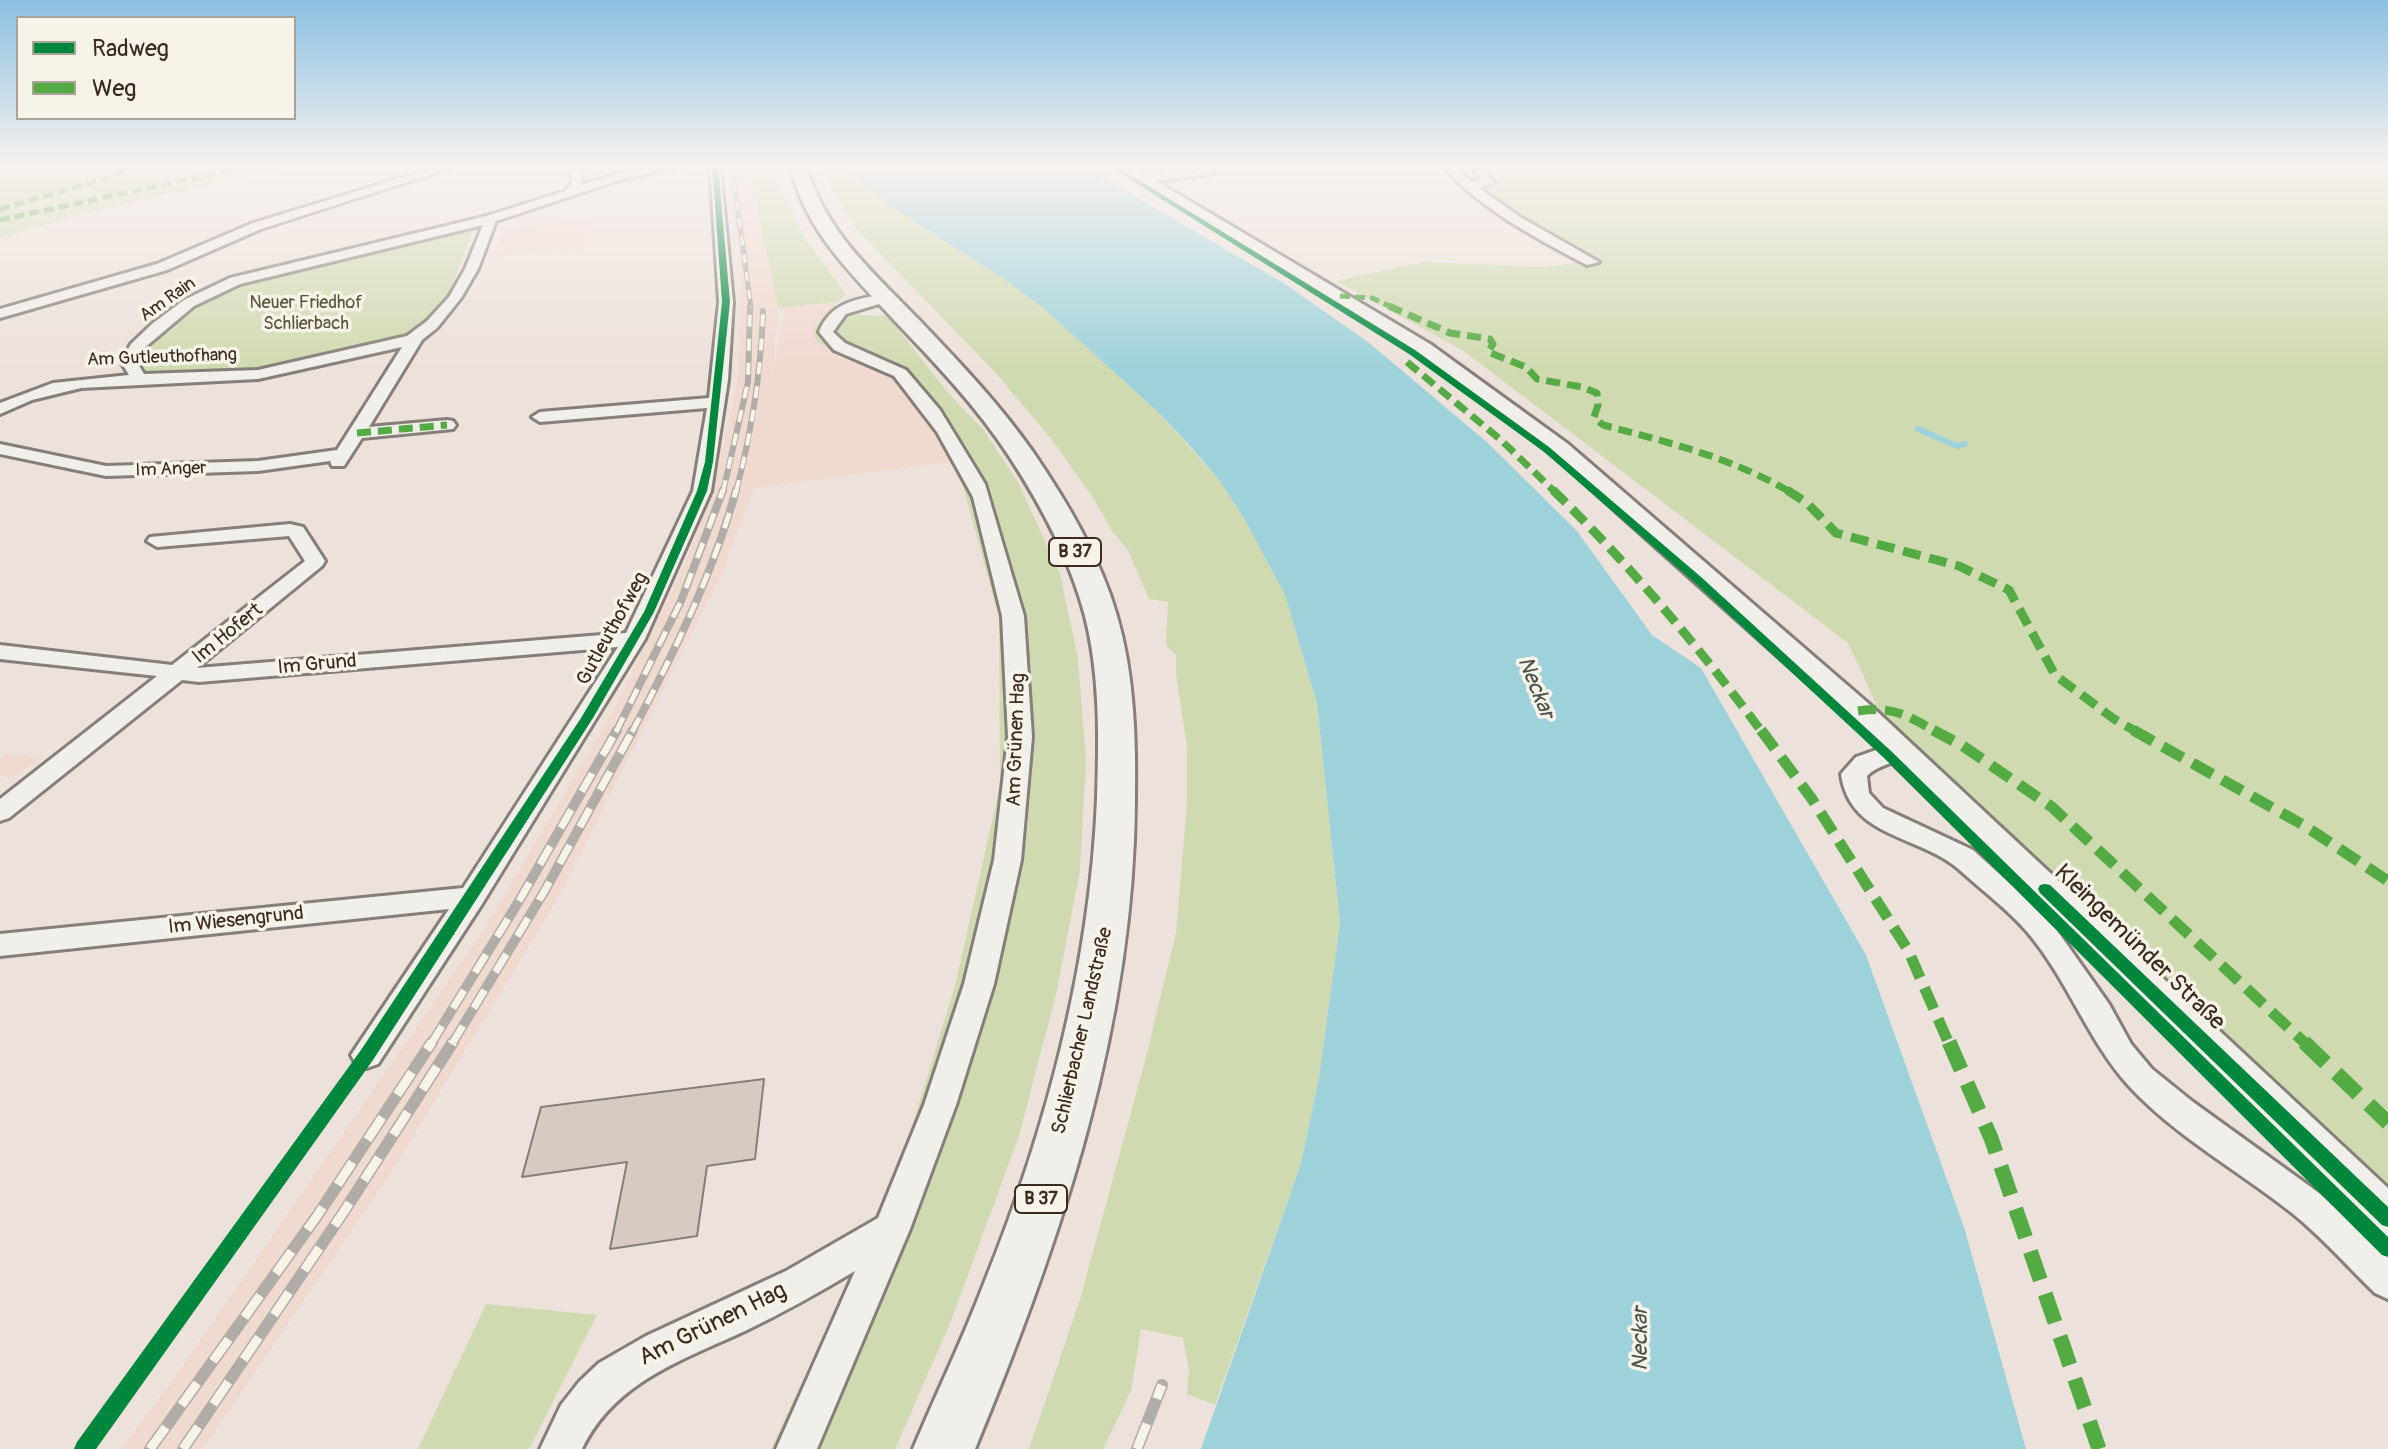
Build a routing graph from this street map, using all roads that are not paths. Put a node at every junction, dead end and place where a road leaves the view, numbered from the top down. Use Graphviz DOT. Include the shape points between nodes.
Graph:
graph roads {
  1 [pos="242,233"];
  2 [pos="433,233"];
  3 [pos="486,233"];
  4 [pos="720,233"];
  5 [pos="827,233"];
  6 [pos="1231,233"];
  7 [pos="1537,233"];
  8 [pos="1592,262"];
  9 [pos="884,298"];
  10 [pos="0,314"];
  11 [pos="415,339"];
  12 [pos="138,377"];
  13 [pos="716,402"];
  14 [pos="0,409"];
  15 [pos="540,417"];
  16 [pos="447,425"];
  17 [pos="357,433"];
  18 [pos="0,449"];
  19 [pos="157,541"];
  20 [pos="634,639"];
  21 [pos="0,652"];
  22 [pos="178,674"];
  23 [pos="1899,750"];
  24 [pos="0,812"];
  25 [pos="472,897"];
  26 [pos="0,945"];
  27 [pos="367,1055"];
  28 [pos="2388,1219"];
  29 [pos="892,1229"];
  30 [pos="2388,1281"];
  31 [pos="560,1449"];
  32 [pos="796,1449"];
  33 [pos="944,1449"];
  1 -- 10 [label="street" via="162,267"];
  2 -- 12 [label="street, Am Rain" via="273,270 211,291 136,347 129,362"];
  3 -- 11 [label="street" via="456,298"];
  4 -- 13 [label="street, Gutleuthofweg" via="726,302"];
  5 -- 9 [label="main road, Schlierbacher Landstraße / B 37"];
  6 -- 23 [label="main road, Kleingemünder Straße" via="1423,348 1560,449"];
  7 -- 8 [label="street"];
  9 -- 29 [label="street, Am Grünen Hag" via="845,309 826,332 839,346 902,375 960,453 994,537 1022,683 1014,812 993,921 949,1080"];
  9 -- 33 [label="main road, Schlierbacher Landstraße / B 37" via="982,403 1062,523 1100,614 1115,717 1117,850 1094,1000 1070,1101 1019,1267"];
  11 -- 12 [label="street, Am Gutleuthofhang" via="308,366 225,378"];
  11 -- 17 [label="street"];
  12 -- 14 [label="street, Am Gutleuthofhang" via="73,382"];
  13 -- 15 [label="street"];
  13 -- 20 [label="street, Gutleuthofweg" via="702,491"];
  16 -- 17 [label="street"];
  17 -- 18 [label="street, Im Anger" via="340,458 258,466 106,471"];
  19 -- 22 [label="street, Im Hofert" via="290,530 314,557 312,566"];
  20 -- 22 [label="street, Im Grund"];
  20 -- 25 [label="street, Gutleuthofweg"];
  21 -- 22 [label="street, Im Grund"];
  22 -- 24 [label="street, Im Hofert"];
  23 -- 28 [label="main road, Kleingemünder Straße"];
  23 -- 30 [label="street" via="1857,769 1854,788 1863,804 1889,824 1963,857 1996,884 2046,935 2141,1078 2307,1204"];
  25 -- 26 [label="street, Im Wiesengrund"];
  25 -- 27 [label="street, Gutleuthofweg"];
  29 -- 31 [label="street, Am Grünen Hag" via="737,1315 642,1356 573,1417"];
  29 -- 32 [label="street, Am Grünen Hag"];
}
